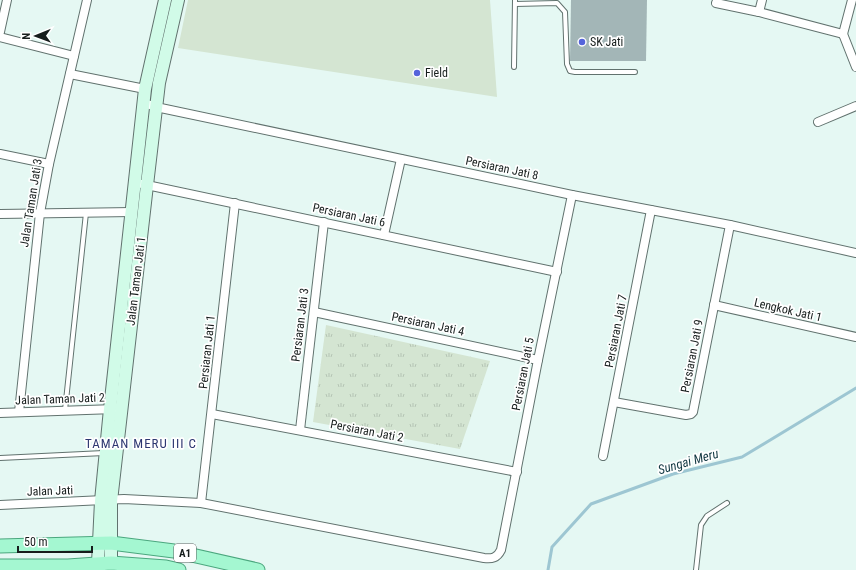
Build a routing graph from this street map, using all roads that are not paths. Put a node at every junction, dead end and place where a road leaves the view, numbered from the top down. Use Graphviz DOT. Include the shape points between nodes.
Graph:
graph roads {
  1 [pos="7,0"];
  2 [pos="88,0"];
  3 [pos="166,0"];
  4 [pos="178,0"];
  5 [pos="762,0"];
  6 [pos="852,0"];
  7 [pos="515,2"];
  8 [pos="716,2"];
  9 [pos="759,12"];
  10 [pos="0,32"];
  11 [pos="843,34"];
  12 [pos="0,37"];
  13 [pos="74,56"];
  14 [pos="514,67"];
  15 [pos="856,67"];
  16 [pos="635,72"];
  17 [pos="70,74"];
  18 [pos="145,89"];
  19 [pos="144,103"];
  20 [pos="856,106"];
  21 [pos="156,107"];
  22 [pos="818,122"];
  23 [pos="0,154"];
  24 [pos="400,159"];
  25 [pos="48,164"];
  26 [pos="141,184"];
  27 [pos="572,195"];
  28 [pos="235,203"];
  29 [pos="652,210"];
  30 [pos="132,212"];
  31 [pos="40,213"];
  32 [pos="86,213"];
  33 [pos="0,214"];
  34 [pos="324,222"];
  35 [pos="730,225"];
  36 [pos="384,235"];
  37 [pos="856,253"];
  38 [pos="557,272"];
  39 [pos="714,305"];
  40 [pos="314,312"];
  41 [pos="856,337"];
  42 [pos="538,360"];
  43 [pos="614,402"];
  44 [pos="115,409"];
  45 [pos="65,411"];
  46 [pos="19,412"];
  47 [pos="0,413"];
  48 [pos="212,414"];
  49 [pos="300,430"];
  50 [pos="106,453"];
  51 [pos="603,456"];
  52 [pos="0,458"];
  53 [pos="517,472"];
  54 [pos="106,501"];
  55 [pos="201,503"];
  56 [pos="727,503"];
  57 [pos="0,505"];
  58 [pos="105,543"];
  59 [pos="0,546"];
  60 [pos="496,557"];
  61 [pos="105,563"];
  62 [pos="0,566"];
  63 [pos="179,570"];
  64 [pos="258,570"];
  65 [pos="696,570"];
  1 -- 10 [label="street"];
  2 -- 13 [label="street, Jalan Taman Jati 3"];
  3 -- 18 [label="street, Jalan Taman Jati 1"];
  4 -- 21 [label="street, Jalan Taman Jati 1"];
  5 -- 9 [label="street"];
  6 -- 11 [label="street"];
  7 -- 14 [label="lane"];
  7 -- 16 [label="lane" via="557,3 564,12 567,64 570,71"];
  8 -- 9 [label="street"];
  9 -- 11 [label="street"];
  11 -- 15 [label="street"];
  12 -- 13 [label="street"];
  13 -- 17 [label="street, Jalan Taman Jati 3"];
  17 -- 18 [label="street"];
  17 -- 25 [label="street, Jalan Taman Jati 3"];
  18 -- 19 [label="street, Jalan Taman Jati 1"];
  19 -- 21 [label="street, Persiaran Jati 8"];
  19 -- 26 [label="street, Jalan Taman Jati 1"];
  20 -- 22 [label="street"];
  21 -- 24 [label="street, Persiaran Jati 8"];
  21 -- 26 [label="street, Jalan Taman Jati 1"];
  23 -- 25 [label="street"];
  24 -- 27 [label="street, Persiaran Jati 8"];
  24 -- 36 [label="street"];
  25 -- 31 [label="street, Jalan Taman Jati 3"];
  26 -- 28 [label="street, Persiaran Jati 6"];
  26 -- 30 [label="street, Jalan Taman Jati 1"];
  26 -- 44 [label="street, Jalan Taman Jati 1"];
  27 -- 29 [label="street, Persiaran Jati 8"];
  27 -- 38 [label="street, Persiaran Jati 5"];
  28 -- 34 [label="street, Persiaran Jati 6"];
  28 -- 48 [label="street, Persiaran Jati 1"];
  29 -- 35 [label="street, Persiaran Jati 8"];
  29 -- 43 [label="street, Persiaran Jati 7"];
  30 -- 32 [label="street"];
  30 -- 44 [label="street, Jalan Taman Jati 1"];
  31 -- 32 [label="street"];
  31 -- 33 [label="street"];
  31 -- 46 [label="street, Jalan Taman Jati 3"];
  32 -- 45 [label="lane"];
  34 -- 36 [label="street, Persiaran Jati 6"];
  34 -- 40 [label="street, Persiaran Jati 3"];
  35 -- 37 [label="street, Persiaran Jati 8"];
  35 -- 39 [label="street, Persiaran Jati 9"];
  36 -- 38 [label="street, Persiaran Jati 6"];
  38 -- 42 [label="street, Persiaran Jati 5"];
  39 -- 41 [label="street, Lengkok Jati 1"];
  39 -- 43 [label="street, Persiaran Jati 9" via="691,414"];
  40 -- 42 [label="street, Persiaran Jati 4"];
  40 -- 49 [label="street, Persiaran Jati 3"];
  42 -- 53 [label="street, Persiaran Jati 5"];
  43 -- 51 [label="street, Persiaran Jati 7"];
  44 -- 45 [label="street, Jalan Taman Jati 2"];
  44 -- 50 [label="street, Jalan Taman Jati 1"];
  44 -- 54 [label="street, Jalan Taman Jati 1"];
  45 -- 46 [label="street, Jalan Taman Jati 2"];
  46 -- 47 [label="street, Jalan Taman Jati 2"];
  48 -- 49 [label="street, Persiaran Jati 2"];
  48 -- 55 [label="street, Persiaran Jati 1"];
  49 -- 53 [label="street, Persiaran Jati 2"];
  50 -- 52 [label="lane"];
  50 -- 54 [label="street, Jalan Taman Jati 1"];
  53 -- 60 [label="street, Persiaran Jati 5" via="502,550"];
  54 -- 55 [label="street, Jalan Jati" via="124,499"];
  54 -- 57 [label="street, Jalan Jati"];
  54 -- 58 [label="street, Jalan Taman Jati 1"];
  55 -- 60 [label="street, Jalan Jati" via="484,558"];
  56 -- 65 [label="lane" via="707,516 701,525"];
  58 -- 59 [label="main road, A1"];
  58 -- 61 [label="street, Jalan Taman Jati 1"];
  58 -- 64 [label="main road, A1" via="174,551"];
  61 -- 62 [label="main road, A1"];
  61 -- 63 [label="main road, A1"];
}
